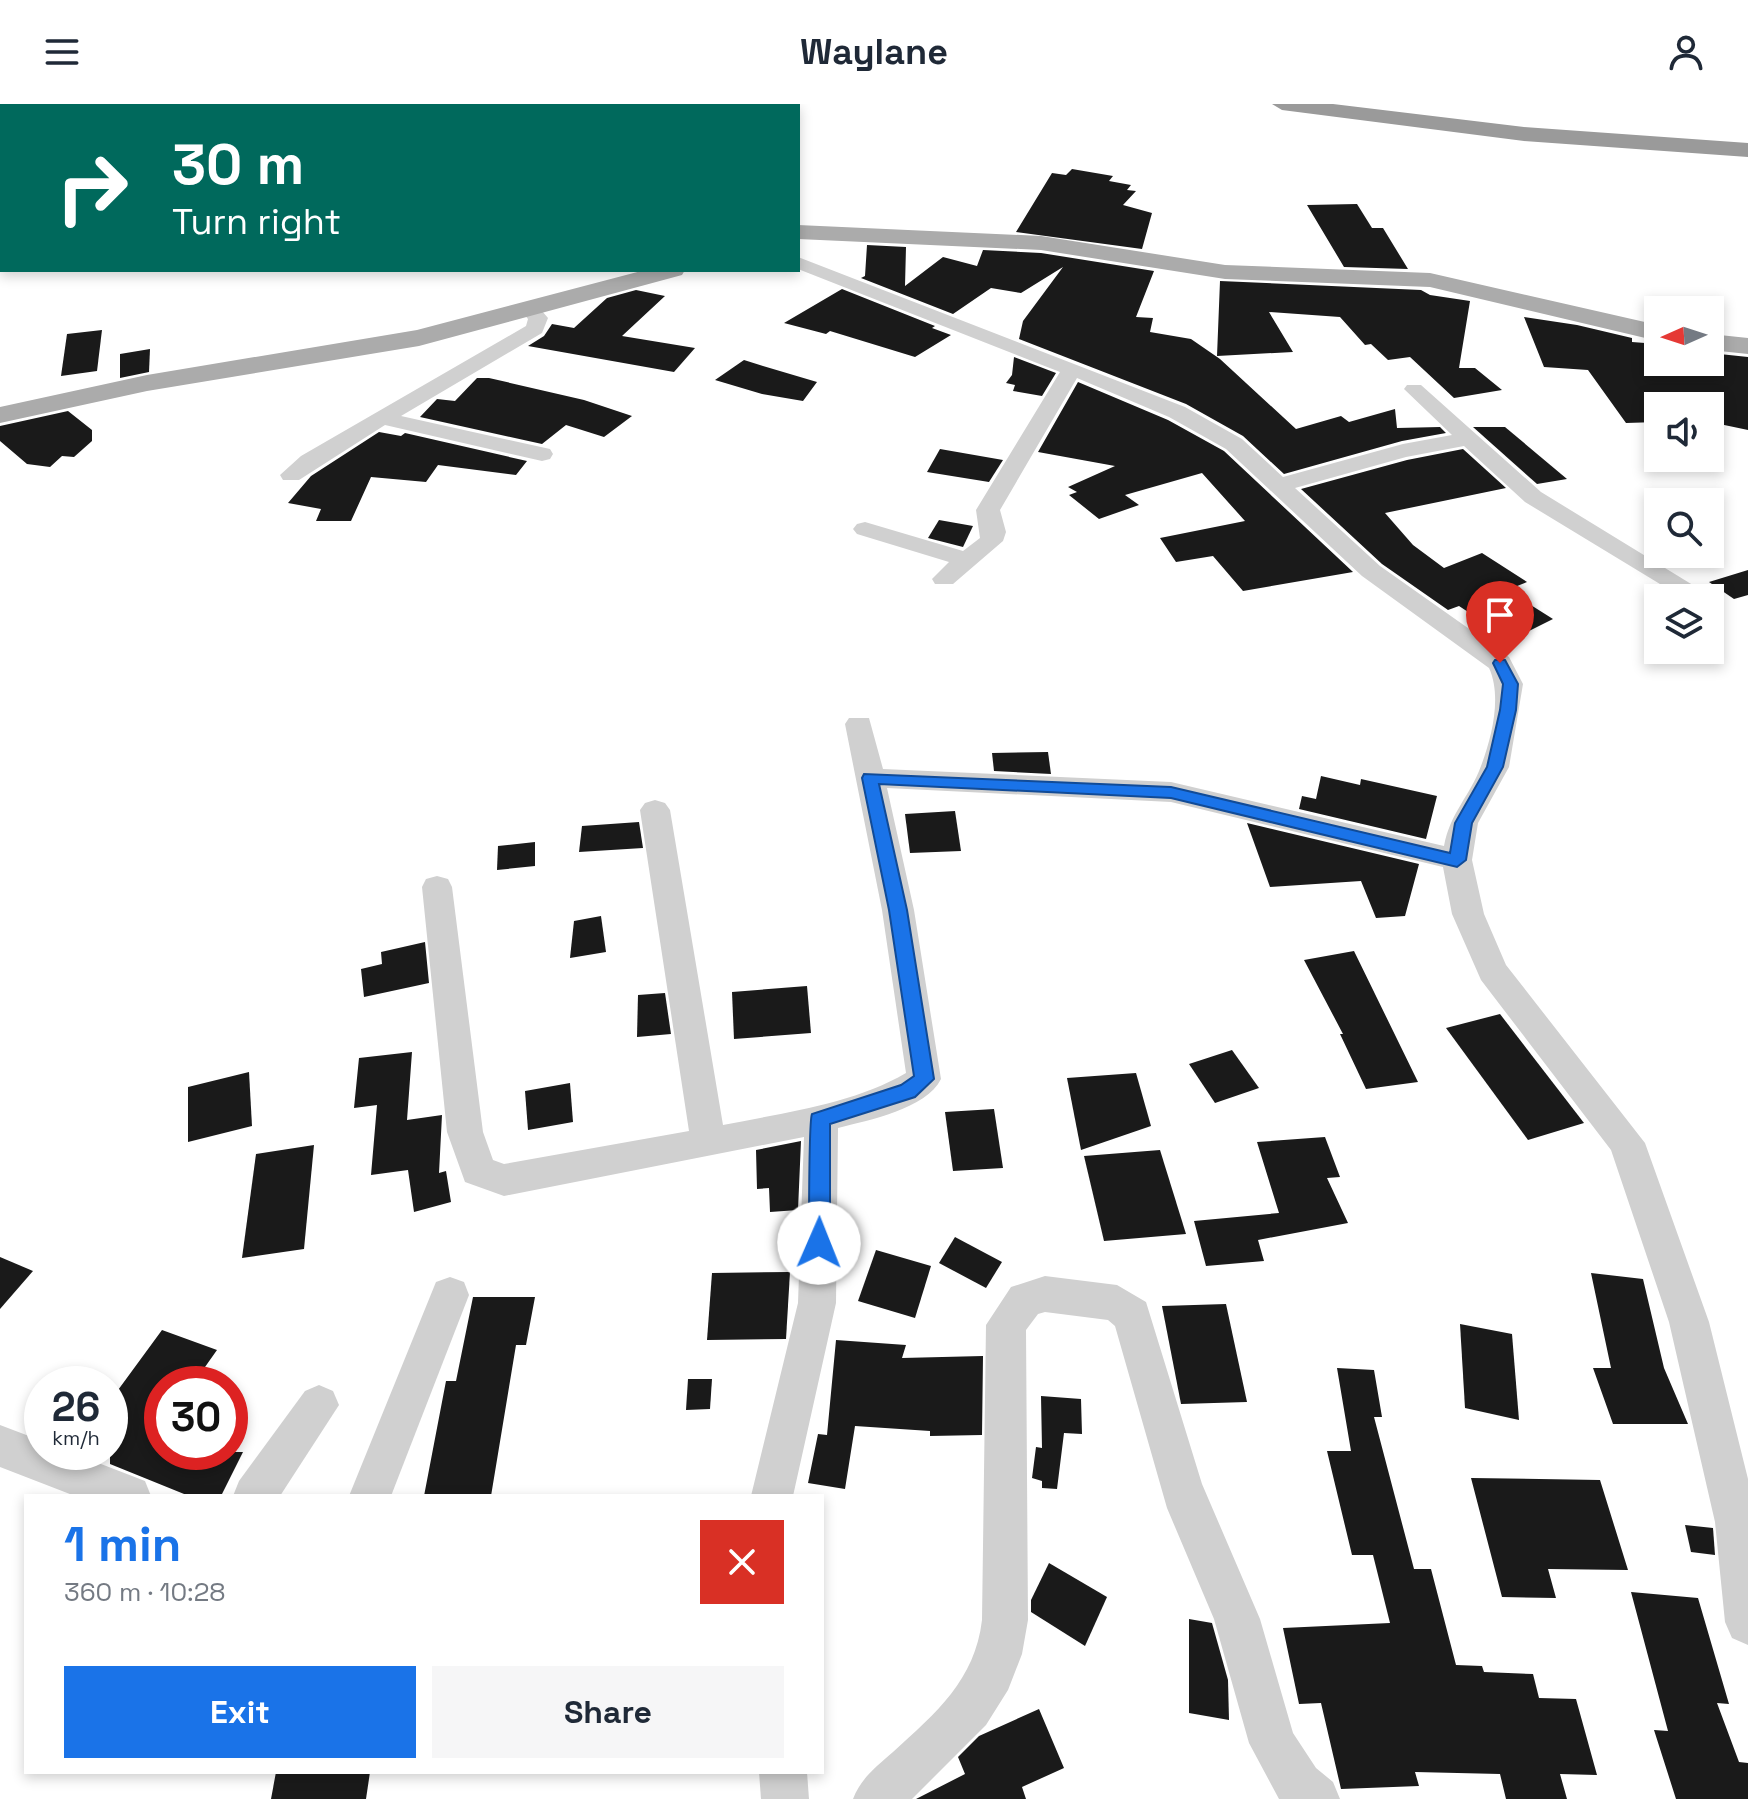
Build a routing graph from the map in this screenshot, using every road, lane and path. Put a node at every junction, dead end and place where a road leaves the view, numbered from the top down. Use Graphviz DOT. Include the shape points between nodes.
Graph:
graph roads {
  1 [pos="1282,104"];
  2 [pos="1346,104"];
  3 [pos="1748,139"];
  4 [pos="1748,150"];
  5 [pos="804,234"];
  6 [pos="800,264"];
  7 [pos="665,272"];
  8 [pos="529,308"];
  9 [pos="1644,330"];
  10 [pos="1724,343"];
  11 [pos="1748,346"];
  12 [pos="1072,369"];
  13 [pos="1414,389"];
  14 [pos="0,415"];
  15 [pos="382,418"];
  16 [pos="1467,439"];
  17 [pos="542,454"];
  18 [pos="291,475"];
  19 [pos="1280,485"];
  20 [pos="865,529"];
  21 [pos="967,560"];
  22 [pos="944,579"];
  23 [pos="1678,584"];
  24 [pos="859,724"];
  25 [pos="870,778"];
  26 [pos="655,810"];
  27 [pos="1457,860"];
  28 [pos="437,887"];
  29 [pos="819,1120"];
  30 [pos="708,1141"];
  31 [pos="450,1295"];
  32 [pos="319,1405"];
  33 [pos="0,1446"];
  34 [pos="125,1494"];
  35 [pos="255,1494"];
  36 [pos="371,1494"];
  37 [pos="772,1494"];
  38 [pos="1748,1622"];
  39 [pos="783,1774"];
  40 [pos="785,1799"];
  41 [pos="877,1799"];
  42 [pos="1316,1799"];
  1 -- 4 [label="highway" via="1524,134"];
  2 -- 3 [label="highway" via="1521,124"];
  5 -- 9 [label="main road" via="1041,243 1225,272 1430,280"];
  6 -- 12 [label="street"];
  7 -- 8 [label="main road"];
  8 -- 14 [label="main road" via="419,338 147,383"];
  8 -- 15 [label="street" via="538,318 535,329"];
  10 -- 11 [label="main road"];
  12 -- 19 [label="street" via="1177,412 1234,444"];
  12 -- 21 [label="street" via="988,510 991,541"];
  13 -- 16 [label="street"];
  15 -- 17 [label="street"];
  15 -- 18 [label="street"];
  16 -- 19 [label="street"];
  16 -- 23 [label="street" via="1533,497"];
  19 -- 27 [label="street" via="1371,571 1500,663 1510,684 1495,767 1463,823"];
  20 -- 21 [label="street"];
  21 -- 22 [label="street"];
  24 -- 25 [label="street"];
  25 -- 27 [label="street" via="1171,792"];
  25 -- 29 [label="street" via="898,910 924,1079 908,1091"];
  26 -- 30 [label="street"];
  27 -- 38 [label="street" via="1468,914 1492,971 1627,1143 1689,1322 1737,1522"];
  28 -- 30 [label="street" via="465,1132 478,1171 504,1180"];
  29 -- 30 [label="street"];
  29 -- 37 [label="street" via="817,1303"];
  31 -- 36 [label="street"];
  32 -- 35 [label="street"];
  33 -- 34 [label="street"];
  39 -- 40 [label="street"];
  41 -- 42 [label="street" via="975,1700 1001,1652 1006,1325 1025,1300 1045,1294 1117,1303 1132,1315 1189,1509 1238,1621 1268,1726 1287,1770"];
}
